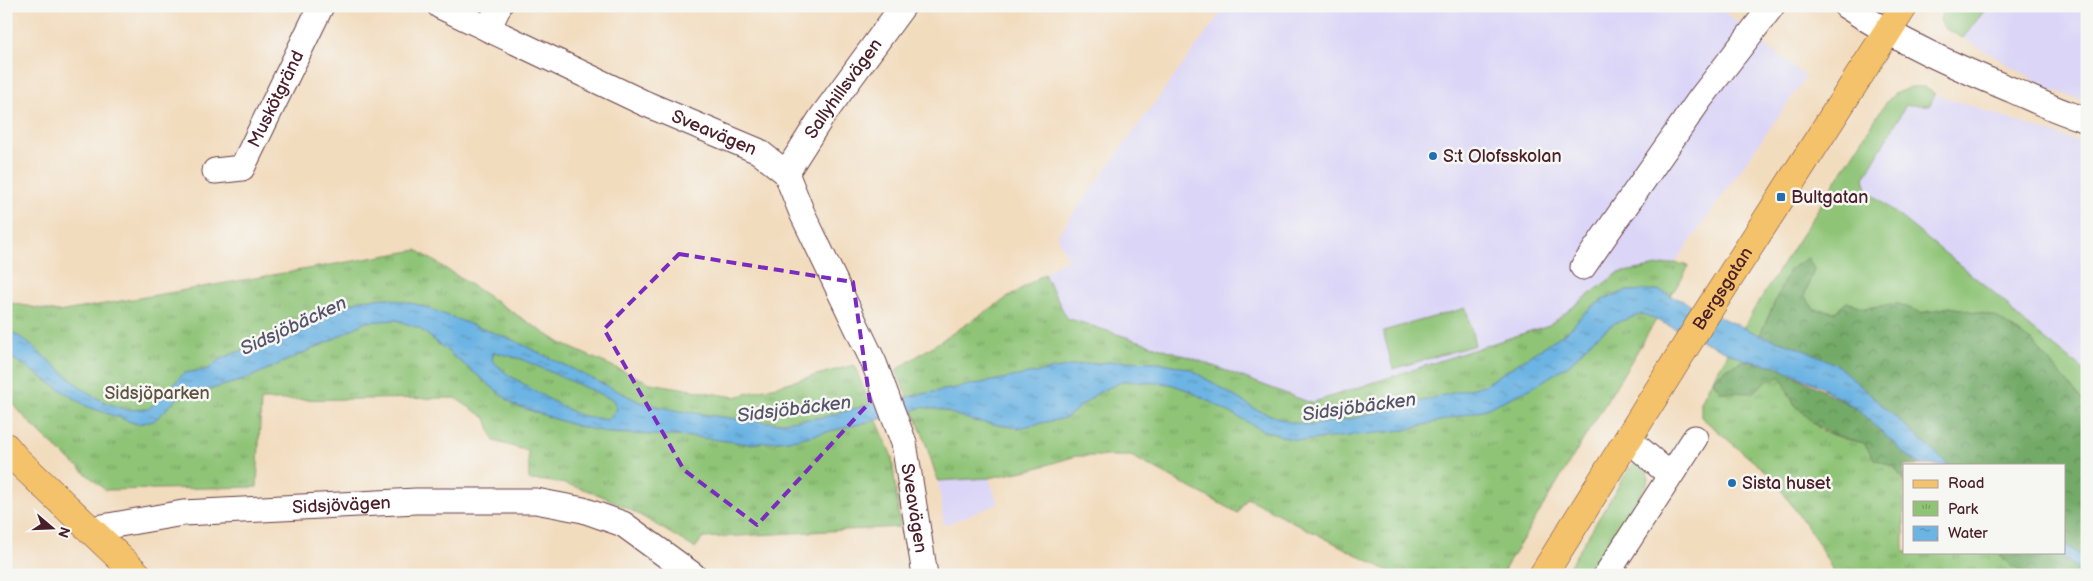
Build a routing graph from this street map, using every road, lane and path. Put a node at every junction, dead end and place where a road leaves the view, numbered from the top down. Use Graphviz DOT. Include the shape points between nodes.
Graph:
graph roads {
  1 [pos="320,6"];
  2 [pos="440,6"];
  3 [pos="499,6"];
  4 [pos="903,6"];
  5 [pos="1772,6"];
  6 [pos="1846,6"];
  7 [pos="1904,6"];
  8 [pos="488,29"];
  9 [pos="1886,33"];
  10 [pos="2087,120"];
  11 [pos="215,171"];
  12 [pos="786,172"];
  13 [pos="1583,267"];
  14 [pos="1695,438"];
  15 [pos="1628,439"];
  16 [pos="6,447"];
  17 [pos="1670,475"];
  18 [pos="91,529"];
  19 [pos="138,575"];
  20 [pos="693,575"];
  21 [pos="926,575"];
  22 [pos="1543,575"];
  23 [pos="1606,575"];
  1 -- 11 [label="street, Muskötgränd" via="242,168"];
  2 -- 8 [label="street, Sveavägen"];
  3 -- 8 [label="street"];
  4 -- 12 [label="street, Sallyhillsvägen" via="821,118"];
  5 -- 13 [label="street" via="1700,98"];
  6 -- 9 [label="street"];
  7 -- 9 [label="main road, Bergsgatan"];
  8 -- 12 [label="street, Sveavägen" via="644,103 758,151"];
  9 -- 10 [label="street" via="1976,76"];
  9 -- 15 [label="main road, Bergsgatan"];
  12 -- 21 [label="street, Sveavägen" via="877,373 904,443"];
  14 -- 17 [label="street"];
  15 -- 17 [label="street"];
  15 -- 22 [label="main road, Bergsgatan"];
  16 -- 18 [label="main road"];
  17 -- 23 [label="street"];
  18 -- 19 [label="main road"];
  18 -- 20 [label="street, Sidsjövägen" via="183,512 416,501 536,501 583,510 623,524"];
}
